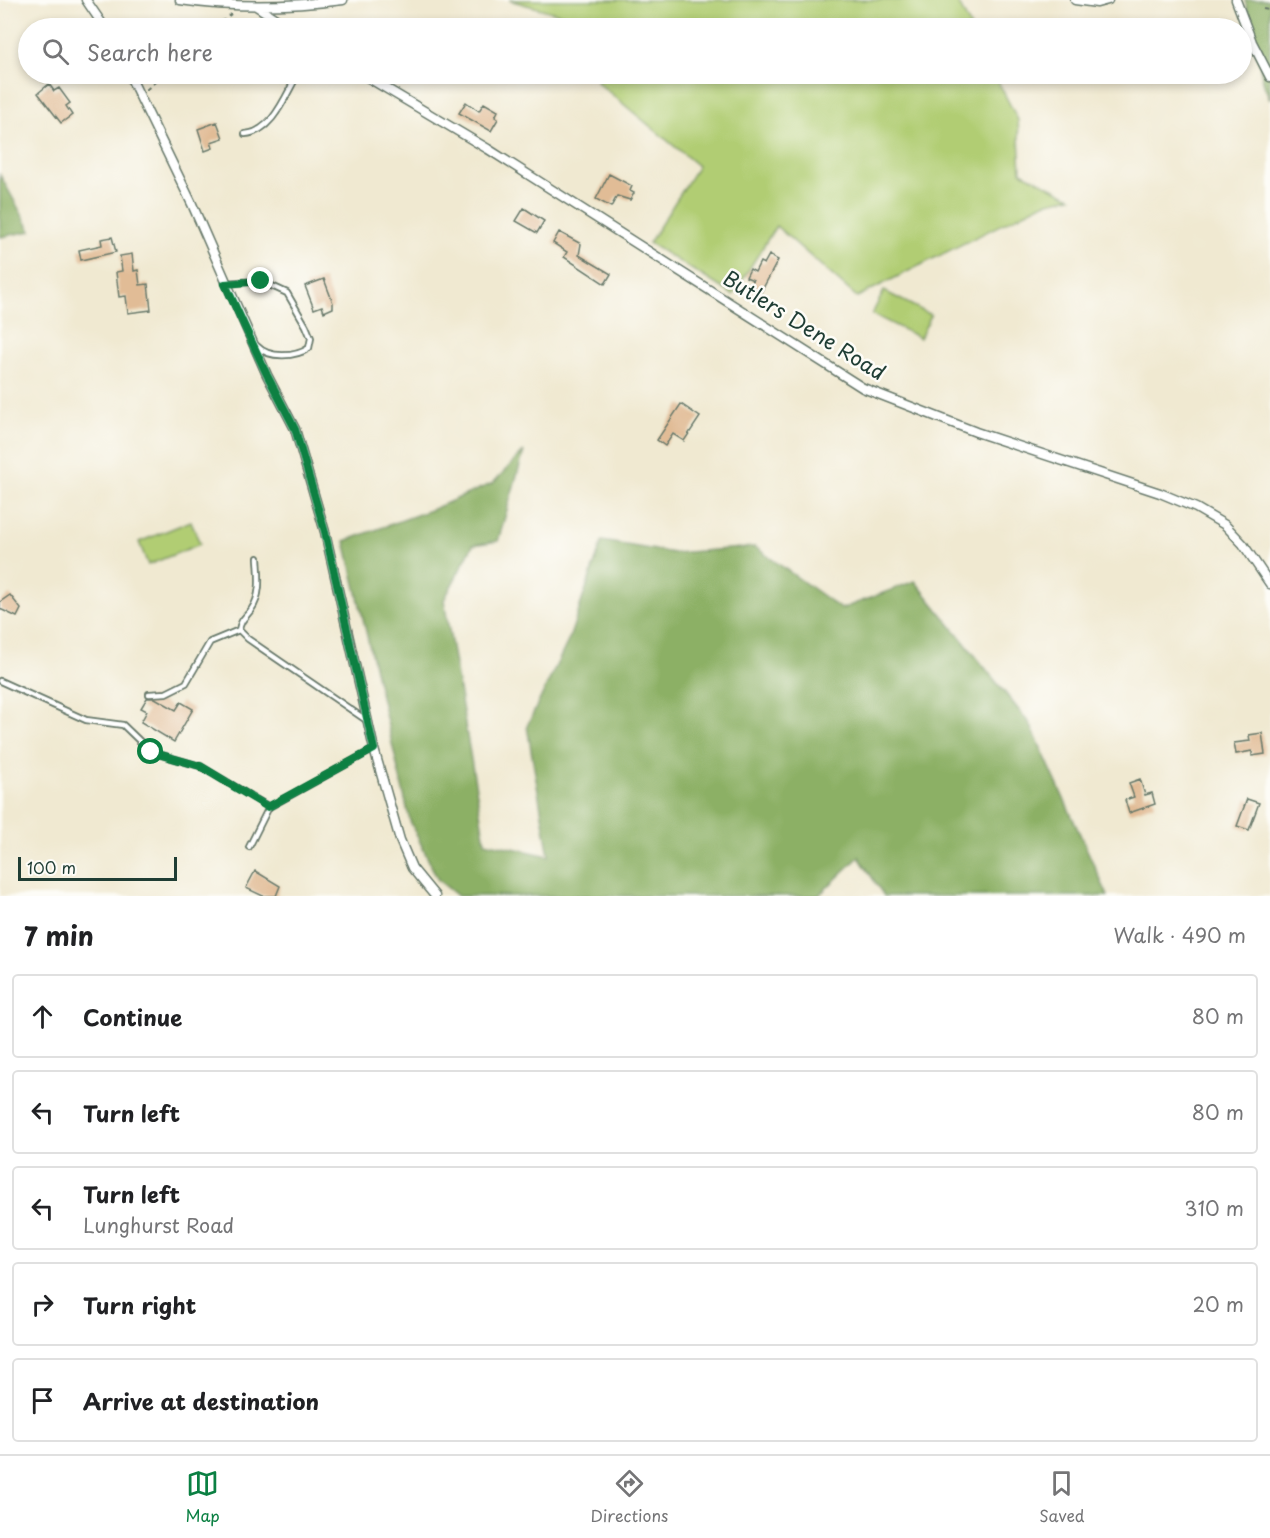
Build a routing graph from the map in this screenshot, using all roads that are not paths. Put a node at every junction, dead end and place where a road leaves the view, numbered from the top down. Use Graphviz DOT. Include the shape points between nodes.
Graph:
graph roads {
  1 [pos="86,0"];
  2 [pos="180,0"];
  3 [pos="343,0"];
  4 [pos="1075,0"];
  5 [pos="1108,0"];
  6 [pos="1236,0"];
  7 [pos="256,6"];
  8 [pos="98,18"];
  9 [pos="275,18"];
  10 [pos="1242,18"];
  11 [pos="1252,44"];
  12 [pos="1270,77"];
  13 [pos="135,84"];
  14 [pos="292,84"];
  15 [pos="379,84"];
  16 [pos="244,134"];
  17 [pos="225,284"];
  18 [pos="254,342"];
  19 [pos="258,558"];
  20 [pos="1270,584"];
  21 [pos="239,630"];
  22 [pos="0,681"];
  23 [pos="149,694"];
  24 [pos="368,721"];
  25 [pos="374,749"];
  26 [pos="268,807"];
  27 [pos="249,847"];
  28 [pos="435,896"];
  1 -- 8 [label="street"];
  2 -- 7 [label="street"];
  3 -- 7 [label="street"];
  4 -- 5 [label="street"];
  6 -- 10 [label="street"];
  7 -- 9 [label="street"];
  11 -- 12 [label="street"];
  13 -- 17 [label="street"];
  14 -- 16 [label="lane" via="267,126 257,133"];
  15 -- 20 [label="street, Butlers Dene Road" via="489,149 863,388 976,432 1196,508 1225,525"];
  17 -- 18 [label="street"];
  17 -- 18 [label="lane" via="261,281 287,293 311,338 309,348 300,354 280,355 261,350"];
  18 -- 24 [label="street" via="295,429 325,532"];
  19 -- 21 [label="lane" via="260,589"];
  21 -- 23 [label="lane" via="210,642 186,683 166,693"];
  21 -- 24 [label="lane"];
  22 -- 26 [label="lane" via="86,720 123,725 151,752 200,766"];
  24 -- 25 [label="street"];
  25 -- 26 [label="lane"];
  25 -- 28 [label="street" via="400,840 412,868"];
  26 -- 27 [label="lane"];
}
